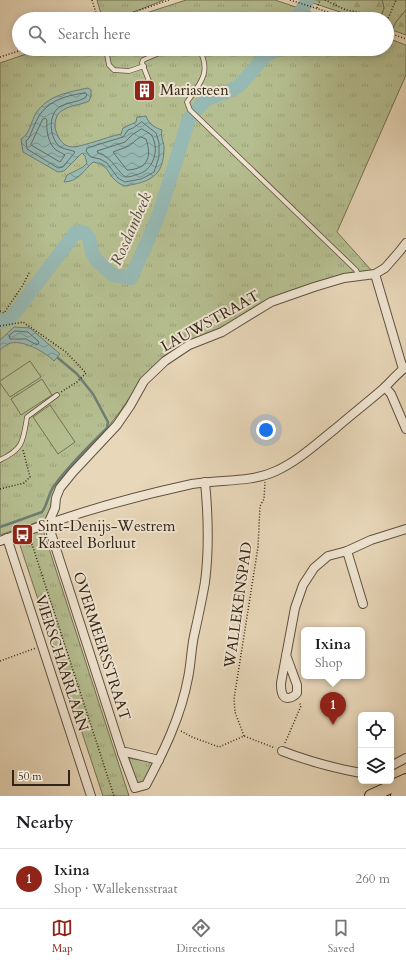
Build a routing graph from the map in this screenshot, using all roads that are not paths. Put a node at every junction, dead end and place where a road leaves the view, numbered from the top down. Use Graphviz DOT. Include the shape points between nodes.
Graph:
graph roads {
  1 [pos="107,56"];
  2 [pos="152,56"];
  3 [pos="201,56"];
  4 [pos="144,66"];
  5 [pos="149,82"];
  6 [pos="406,243"];
  7 [pos="375,274"];
  8 [pos="359,276"];
  9 [pos="405,368"];
  10 [pos="385,387"];
  11 [pos="57,396"];
  12 [pos="406,429"];
  13 [pos="0,460"];
  14 [pos="205,482"];
  15 [pos="48,524"];
  16 [pos="406,529"];
  17 [pos="2,540"];
  18 [pos="347,550"];
  19 [pos="363,604"];
  20 [pos="286,656"];
  21 [pos="282,751"];
  22 [pos="122,753"];
  23 [pos="406,758"];
  24 [pos="159,760"];
  25 [pos="394,764"];
  26 [pos="358,772"];
  27 [pos="406,780"];
  28 [pos="384,785"];
  29 [pos="406,792"];
  30 [pos="91,796"];
  31 [pos="372,796"];
  32 [pos="397,796"];
  1 -- 4 [label="lane" via="109,65 114,70"];
  2 -- 4 [label="lane" via="143,60"];
  3 -- 8 [label="lane" via="205,69 203,80 187,102 190,110 356,270"];
  4 -- 5 [label="lane"];
  6 -- 7 [label="street" via="384,268"];
  7 -- 8 [label="street, LAUWSTRAAT"];
  7 -- 9 [label="street"];
  8 -- 15 [label="street, LAUWSTRAAT" via="344,278 271,302 222,332 189,345 165,361 144,381 117,425 60,488"];
  9 -- 10 [label="street"];
  10 -- 12 [label="street"];
  10 -- 14 [label="street" via="292,463 265,475"];
  11 -- 13 [label="lane" via="27,417 24,437 18,450"];
  14 -- 15 [label="street" via="142,496"];
  14 -- 24 [label="street, OVERMEERSSTRAAT" via="205,581 188,678 174,727"];
  15 -- 17 [label="street"];
  15 -- 22 [label="street, OVERMEERSSTRAAT"];
  16 -- 18 [label="street"];
  17 -- 30 [label="street, VIERSCHAARLAAN" via="42,646"];
  18 -- 19 [label="street"];
  18 -- 20 [label="street" via="328,556 314,568 303,585 295,608"];
  20 -- 20 [label="street" via="281,683 284,697 289,698 296,695 297,685"];
  21 -- 26 [label="street" via="333,768"];
  22 -- 24 [label="street"];
  22 -- 24 [label="street, OVERMEERSSTRAAT" via="135,788 146,785"];
  23 -- 25 [label="street"];
  27 -- 28 [label="main road"];
  28 -- 31 [label="main road"];
  29 -- 32 [label="main road"];
}
